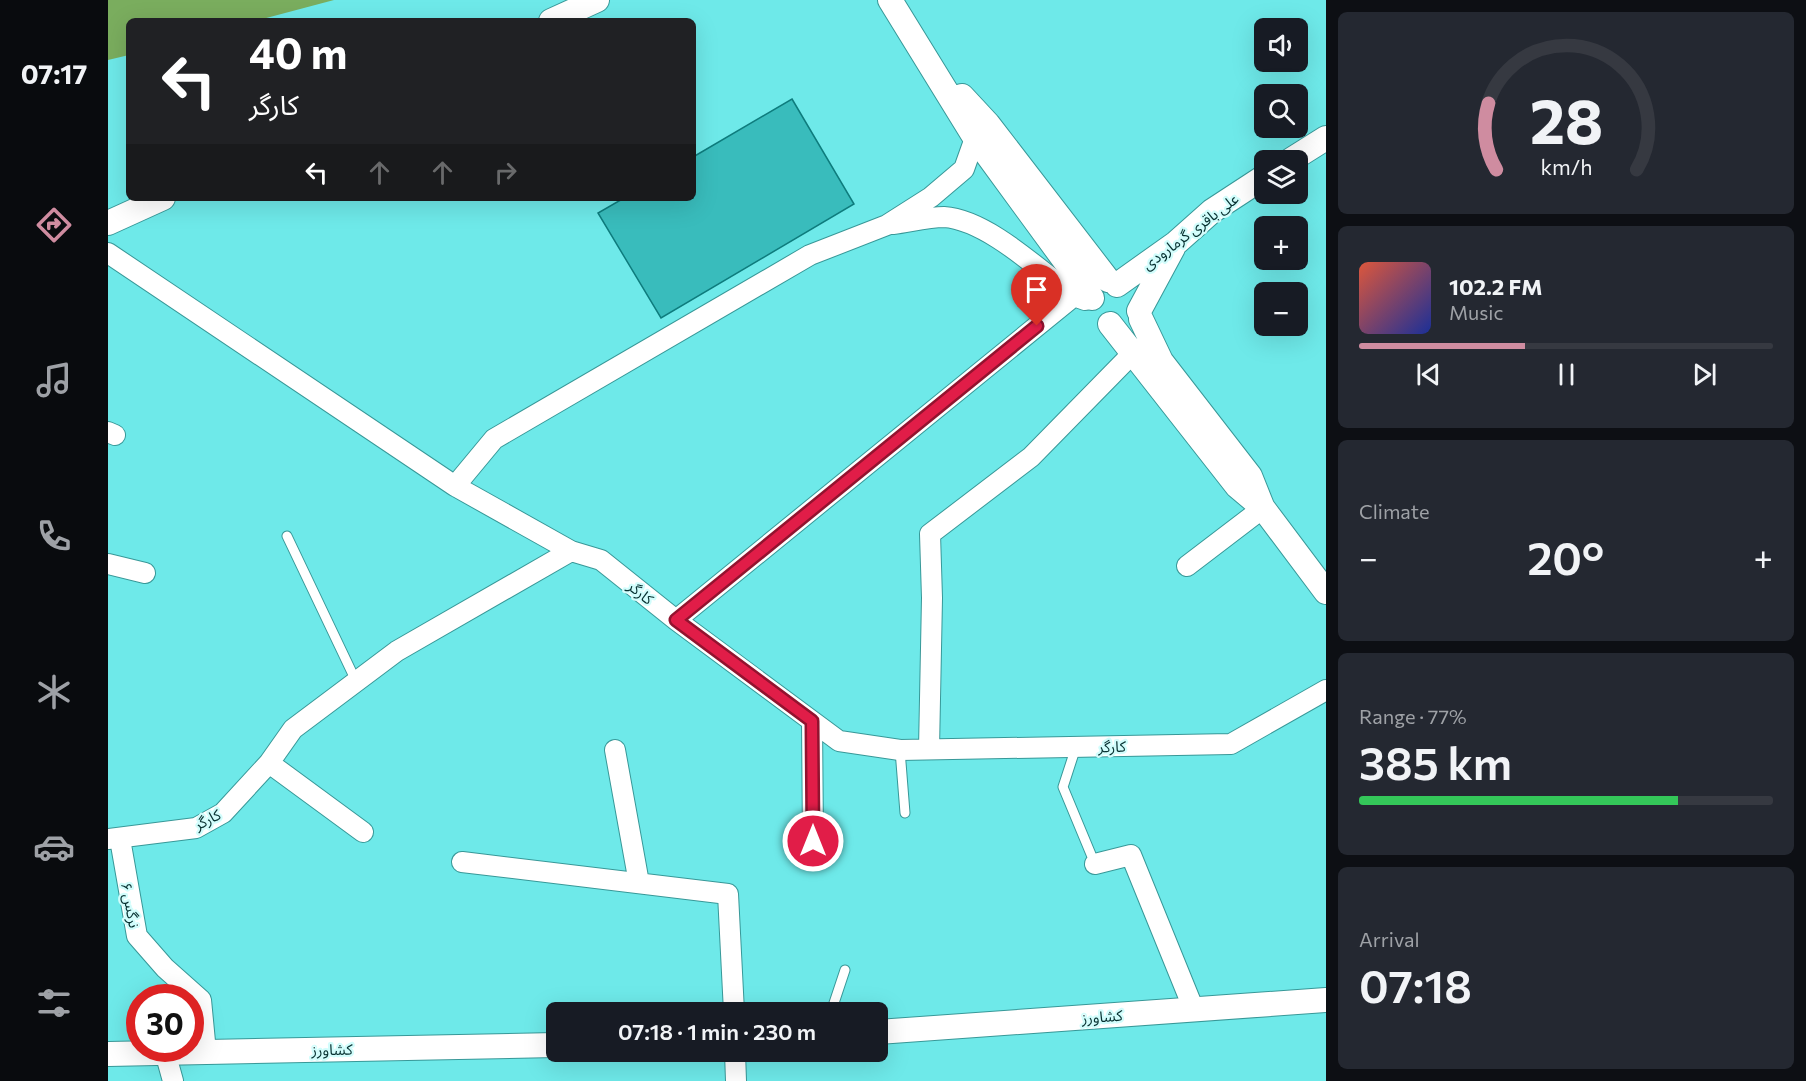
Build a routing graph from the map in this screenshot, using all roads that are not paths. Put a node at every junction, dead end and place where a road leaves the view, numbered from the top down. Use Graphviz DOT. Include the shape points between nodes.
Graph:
graph roads {
  1 [pos="597,0"];
  2 [pos="890,0"];
  3 [pos="558,18"];
  4 [pos="933,66"];
  5 [pos="975,138"];
  6 [pos="1326,138"];
  7 [pos="1307,150"];
  8 [pos="1254,184"];
  9 [pos="156,201"];
  10 [pos="108,223"];
  11 [pos="887,225"];
  12 [pos="1176,243"];
  13 [pos="108,253"];
  14 [pos="1097,292"];
  15 [pos="1140,315"];
  16 [pos="1110,324"];
  17 [pos="1132,354"];
  18 [pos="455,486"];
  19 [pos="1263,508"];
  20 [pos="287,536"];
  21 [pos="571,551"];
  22 [pos="108,564"];
  23 [pos="1187,566"];
  24 [pos="145,573"];
  25 [pos="1326,592"];
  26 [pos="676,620"];
  27 [pos="356,681"];
  28 [pos="1326,690"];
  29 [pos="812,721"];
  30 [pos="1076,747"];
  31 [pos="929,749"];
  32 [pos="615,750"];
  33 [pos="900,750"];
  34 [pos="269,763"];
  35 [pos="906,813"];
  36 [pos="363,832"];
  37 [pos="114,839"];
  38 [pos="813,841"];
  39 [pos="462,862"];
  40 [pos="1095,864"];
  41 [pos="639,883"];
  42 [pos="845,970"];
  43 [pos="1326,1000"];
  44 [pos="733,1002"];
  45 [pos="834,1002"];
  46 [pos="1194,1010"];
  47 [pos="888,1031"];
  48 [pos="546,1045"];
  49 [pos="206,1052"];
  50 [pos="126,1053"];
  51 [pos="108,1054"];
  52 [pos="168,1062"];
  53 [pos="735,1062"];
  54 [pos="173,1081"];
  55 [pos="736,1081"];
  1 -- 3 [label="street"];
  2 -- 4 [label="street"];
  4 -- 5 [label="street"];
  4 -- 14 [label="street" via="988,124"];
  5 -- 11 [label="street" via="964,169 931,197"];
  5 -- 14 [label="street"];
  6 -- 7 [label="street"];
  8 -- 12 [label="street, علی باقری گرمارودی" via="1212,211"];
  9 -- 10 [label="street"];
  11 -- 14 [label="street" via="944,218 971,224"];
  11 -- 18 [label="street" via="810,255 494,439"];
  12 -- 14 [label="street, علی باقری گرمارودی"];
  12 -- 15 [label="street"];
  13 -- 18 [label="street"];
  14 -- 15 [label="street" via="1125,291"];
  14 -- 16 [label="street"];
  14 -- 26 [label="street"];
  15 -- 16 [label="street" via="1136,330 1130,333 1120,332"];
  15 -- 19 [label="street" via="1161,361 1250,476"];
  16 -- 17 [label="street"];
  17 -- 19 [label="street" via="1237,486"];
  17 -- 31 [label="street" via="1031,457 930,534"];
  18 -- 21 [label="street"];
  19 -- 23 [label="street"];
  19 -- 25 [label="street"];
  20 -- 27 [label="lane"];
  21 -- 26 [label="street, کارگر" via="601,560"];
  21 -- 27 [label="street, کارگر" via="397,651"];
  22 -- 24 [label="street"];
  26 -- 29 [label="street, کارگر"];
  27 -- 34 [label="street, کارگر" via="292,729"];
  28 -- 30 [label="street, کارگر" via="1231,744"];
  29 -- 33 [label="street, کارگر" via="840,741"];
  29 -- 38 [label="street"];
  30 -- 31 [label="street, کارگر"];
  30 -- 40 [label="lane" via="1063,787"];
  31 -- 33 [label="street, کارگر"];
  32 -- 41 [label="street"];
  33 -- 35 [label="lane"];
  34 -- 36 [label="street"];
  34 -- 37 [label="street, کارگر" via="223,813 196,828"];
  37 -- 49 [label="street, نرگس ۶" via="137,936 201,1000"];
  39 -- 41 [label="street"];
  40 -- 46 [label="street" via="1131,855"];
  41 -- 44 [label="street" via="728,894"];
  42 -- 45 [label="lane"];
  43 -- 46 [label="street, کشاورز"];
  46 -- 47 [label="street, کشاورز"];
  48 -- 49 [label="street, کشاورز"];
  50 -- 51 [label="street, کشاورز"];
  52 -- 54 [label="street"];
  53 -- 55 [label="street"];
}
